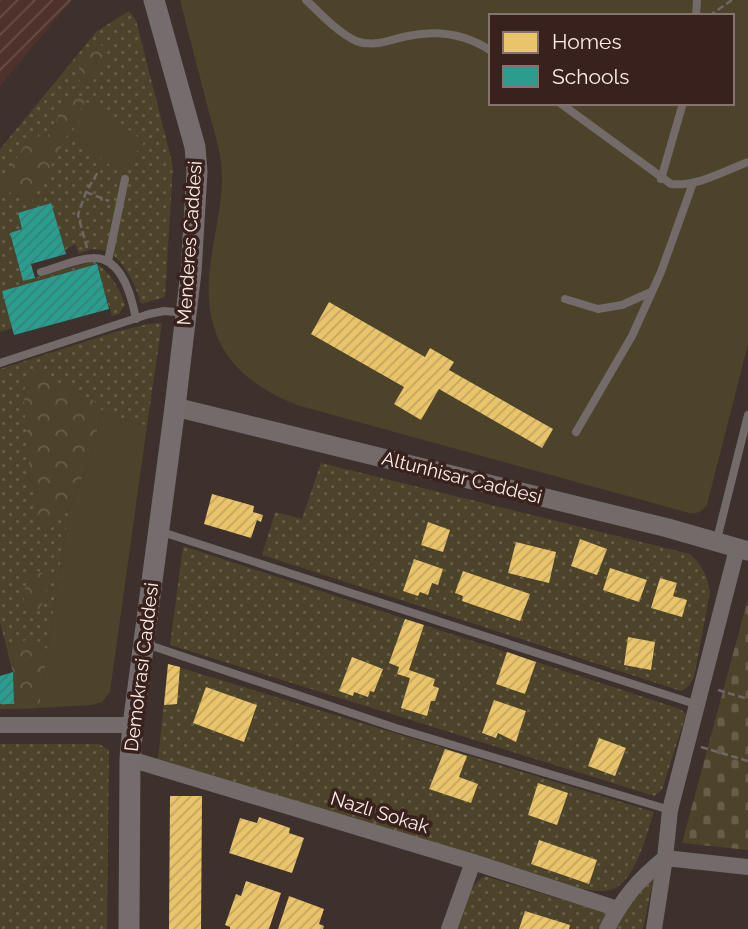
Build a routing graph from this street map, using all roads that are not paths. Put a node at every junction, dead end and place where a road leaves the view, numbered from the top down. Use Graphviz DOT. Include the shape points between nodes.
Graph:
graph roads {
  1 [pos="154,0"];
  2 [pos="306,0"];
  3 [pos="489,50"];
  4 [pos="563,105"];
  5 [pos="683,105"];
  6 [pos="748,162"];
  7 [pos="125,179"];
  8 [pos="661,179"];
  9 [pos="693,183"];
  10 [pos="108,261"];
  11 [pos="41,272"];
  12 [pos="652,291"];
  13 [pos="565,299"];
  14 [pos="186,313"];
  15 [pos="136,319"];
  16 [pos="0,363"];
  17 [pos="175,407"];
  18 [pos="748,415"];
  19 [pos="576,432"];
  20 [pos="157,530"];
  21 [pos="716,543"];
  22 [pos="743,550"];
  23 [pos="143,643"];
  24 [pos="698,705"];
  25 [pos="133,725"];
  26 [pos="0,726"];
  27 [pos="130,759"];
  28 [pos="670,810"];
  29 [pos="665,858"];
  30 [pos="473,862"];
  31 [pos="748,867"];
  32 [pos="618,909"];
  33 [pos="129,929"];
  34 [pos="449,929"];
  35 [pos="607,929"];
  36 [pos="654,929"];
  1 -- 14 [label="main road, Menderes Caddesi" via="198,172"];
  2 -- 3 [label="lane" via="355,40 370,44 436,33 456,35"];
  4 -- 8 [label="lane"];
  5 -- 8 [label="lane"];
  6 -- 9 [label="lane"];
  7 -- 10 [label="lane"];
  8 -- 9 [label="lane" via="682,186"];
  9 -- 12 [label="lane"];
  10 -- 11 [label="lane" via="90,258"];
  10 -- 15 [label="lane" via="129,289"];
  12 -- 13 [label="lane" via="622,305 598,309"];
  12 -- 19 [label="lane" via="632,336"];
  14 -- 15 [label="lane" via="163,310"];
  14 -- 17 [label="main road, Menderes Caddesi"];
  15 -- 16 [label="lane"];
  17 -- 20 [label="main road, Demokrasi Caddesi"];
  17 -- 21 [label="street, Altunhisar Caddesi"];
  18 -- 21 [label="lane"];
  20 -- 23 [label="main road, Demokrasi Caddesi"];
  20 -- 24 [label="lane"];
  21 -- 22 [label="street, Altunhisar Caddesi"];
  22 -- 24 [label="street"];
  23 -- 25 [label="main road, Demokrasi Caddesi"];
  23 -- 28 [label="lane" via="396,728"];
  24 -- 28 [label="street"];
  25 -- 26 [label="street"];
  25 -- 27 [label="main road, Demokrasi Caddesi"];
  27 -- 30 [label="street, Nazlı Sokak"];
  27 -- 33 [label="main road, Demokrasi Caddesi"];
  28 -- 29 [label="street"];
  29 -- 31 [label="street"];
  29 -- 32 [label="street" via="640,878"];
  29 -- 36 [label="street"];
  30 -- 32 [label="street, Nazlı Sokak"];
  30 -- 34 [label="street"];
  32 -- 35 [label="street"];
}
